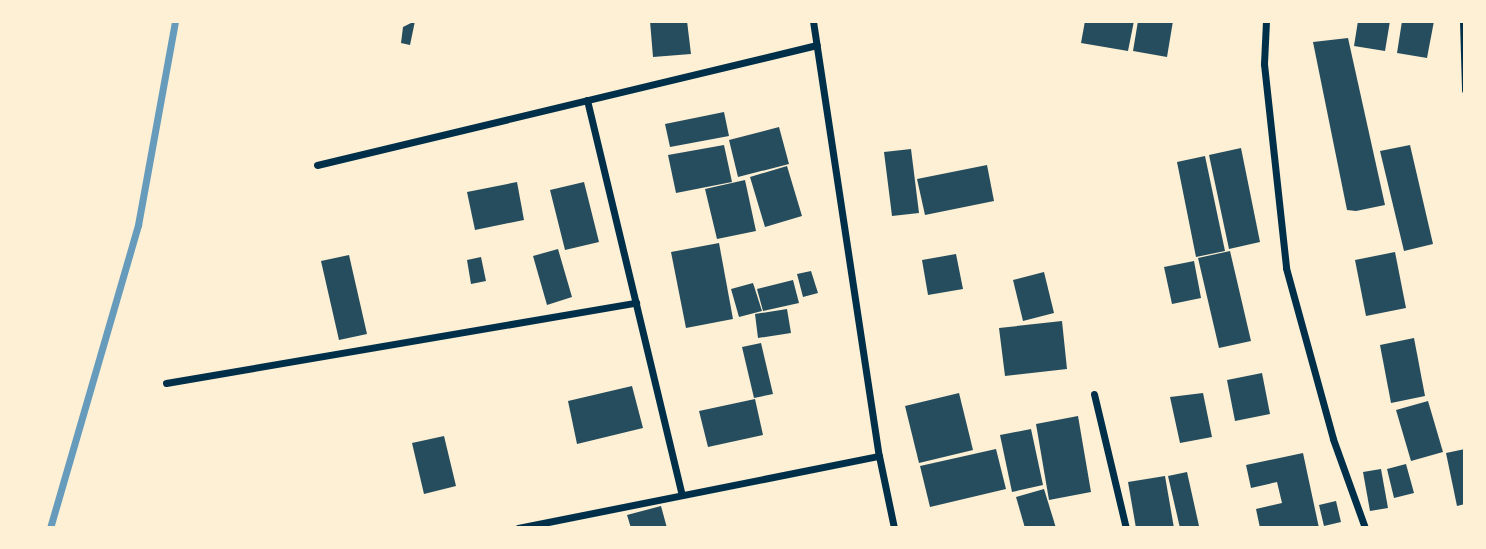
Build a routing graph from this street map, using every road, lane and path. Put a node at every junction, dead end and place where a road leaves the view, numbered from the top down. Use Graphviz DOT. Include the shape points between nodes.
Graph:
graph roads {
  1 [pos="813,21"];
  2 [pos="1266,21"];
  3 [pos="1463,21"];
  4 [pos="817,45"];
  5 [pos="1465,90"];
  6 [pos="587,100"];
  7 [pos="317,165"];
  8 [pos="636,303"];
  9 [pos="166,383"];
  10 [pos="1094,394"];
  11 [pos="879,456"];
  12 [pos="682,495"];
  13 [pos="518,528"];
  14 [pos="894,528"];
  15 [pos="1126,528"];
  16 [pos="1366,528"];
  1 -- 4 [label="street"];
  2 -- 16 [label="street" via="1264,64 1286,268 1333,439"];
  3 -- 5 [label="street"];
  4 -- 6 [label="street"];
  4 -- 11 [label="street"];
  6 -- 7 [label="street"];
  6 -- 8 [label="street"];
  8 -- 9 [label="street"];
  8 -- 12 [label="street"];
  10 -- 15 [label="street"];
  11 -- 12 [label="street"];
  11 -- 14 [label="street"];
  12 -- 13 [label="street"];
}
